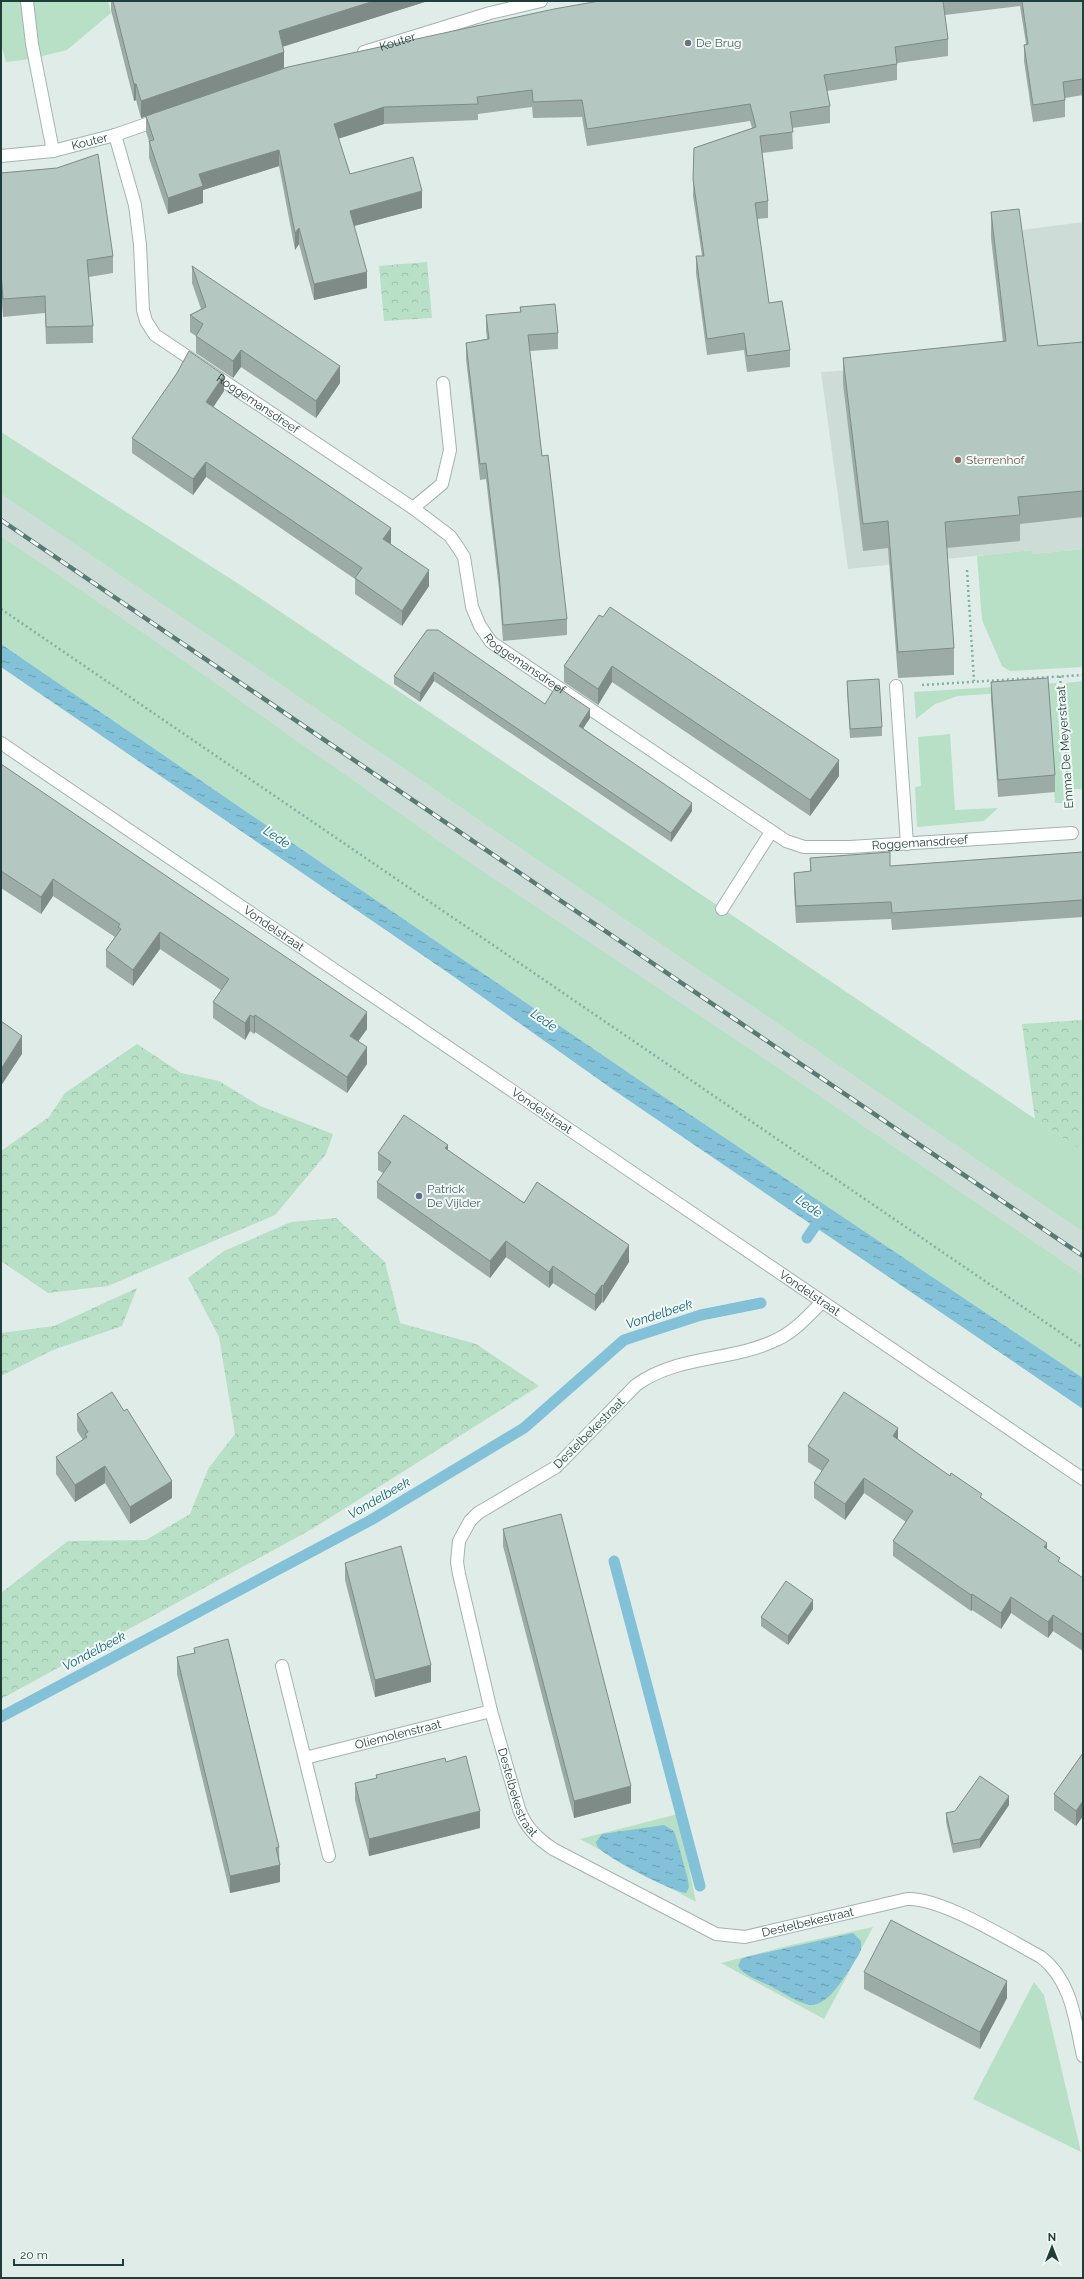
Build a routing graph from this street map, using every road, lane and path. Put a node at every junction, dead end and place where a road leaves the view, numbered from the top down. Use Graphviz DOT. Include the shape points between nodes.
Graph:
graph roads {
  1 [pos="27,1"];
  2 [pos="541,1"];
  3 [pos="353,55"];
  4 [pos="175,114"];
  5 [pos="115,135"];
  6 [pos="52,151"];
  7 [pos="1,156"];
  8 [pos="444,383"];
  9 [pos="413,508"];
  10 [pos="967,570"];
  11 [pos="1,609"];
  12 [pos="1083,675"];
  13 [pos="1060,676"];
  14 [pos="974,681"];
  15 [pos="896,686"];
  16 [pos="1,743"];
  17 [pos="771,832"];
  18 [pos="1072,833"];
  19 [pos="907,844"];
  20 [pos="722,909"];
  21 [pos="822,1302"];
  22 [pos="1083,1348"];
  23 [pos="1083,1479"];
  24 [pos="282,1666"];
  25 [pos="491,1711"];
  26 [pos="305,1758"];
  27 [pos="329,1856"];
  28 [pos="1083,2056"];
  1 -- 6 [label="street" via="32,44"];
  2 -- 3 [label="street, Kouter" via="490,13"];
  4 -- 5 [label="street, Kouter"];
  5 -- 6 [label="street, Kouter"];
  5 -- 9 [label="street, Roggemansdreef" via="135,205 143,310 146,321 155,335"];
  6 -- 7 [label="street, Kouter"];
  8 -- 9 [label="street" via="450,450 447,464 442,484"];
  9 -- 17 [label="street, Roggemansdreef" via="450,536 464,557 472,607 480,626 491,642"];
  10 -- 14 [label="path"];
  11 -- 22 [label="path"];
  12 -- 13 [label="path"];
  13 -- 14 [label="path, Emma De Meyerstraat"];
  13 -- 18 [label="path, Emma De Meyerstraat"];
  14 -- 15 [label="path, Emma De Meyerstraat"];
  15 -- 19 [label="street"];
  16 -- 21 [label="street, Vondelstraat"];
  17 -- 19 [label="street, Roggemansdreef" via="804,847"];
  17 -- 20 [label="street"];
  18 -- 19 [label="street, Roggemansdreef"];
  21 -- 23 [label="street, Vondelstraat"];
  21 -- 25 [label="street, Destelbekestraat" via="808,1317 779,1339 761,1346 664,1369 649,1376 636,1385 556,1467 478,1513 470,1521 459,1541 457,1562"];
  24 -- 26 [label="street"];
  25 -- 26 [label="street, Oliemolenstraat"];
  25 -- 28 [label="street, Destelbekestraat" via="524,1822 533,1834 553,1849 711,1931 731,1937 745,1937 907,1899 917,1898 937,1903 1052,1965 1065,1985"];
  26 -- 27 [label="street"];
}
